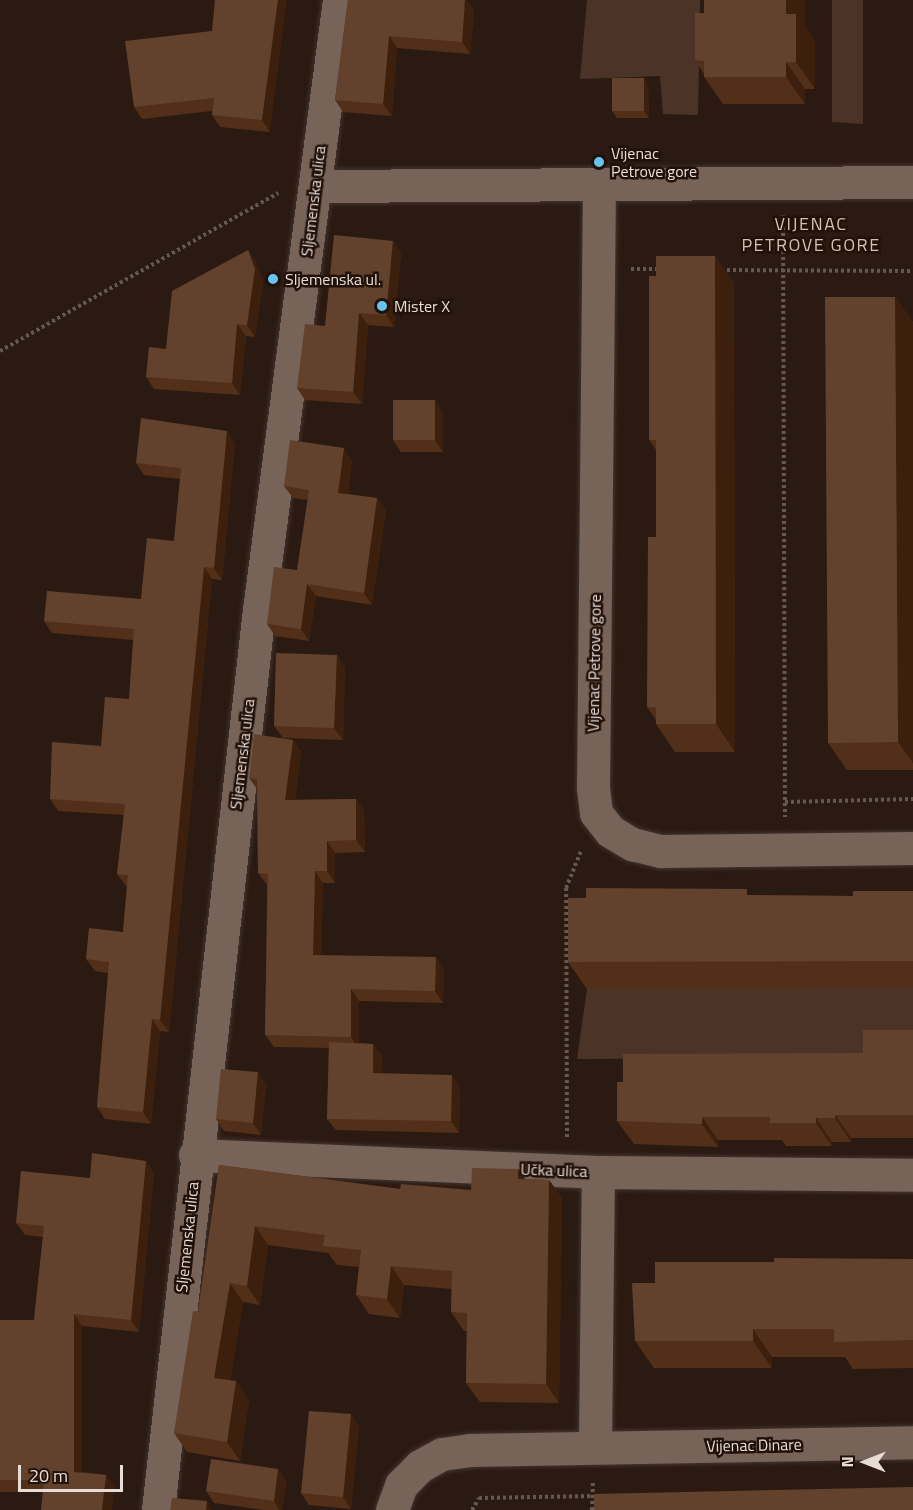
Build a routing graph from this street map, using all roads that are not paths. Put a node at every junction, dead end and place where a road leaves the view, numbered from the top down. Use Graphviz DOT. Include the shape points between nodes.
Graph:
graph roads {
  1 [pos="339,0"];
  2 [pos="913,182"];
  3 [pos="598,183"];
  4 [pos="299,188"];
  5 [pos="913,848"];
  6 [pos="195,1155"];
  7 [pos="583,1171"];
  8 [pos="913,1175"];
  9 [pos="913,1442"];
  10 [pos="595,1447"];
  11 [pos="158,1510"];
  12 [pos="392,1510"];
  1 -- 4 [label="street, Sljemenska ulica"];
  2 -- 3 [label="street"];
  3 -- 4 [label="street"];
  3 -- 5 [label="street, Vijenac Petrove gore" via="593,788 596,813 610,831 632,844 662,851"];
  4 -- 6 [label="street, Sljemenska ulica" via="259,610"];
  6 -- 7 [label="street, Učka ulica"];
  6 -- 11 [label="street, Sljemenska ulica"];
  7 -- 8 [label="street, Učka ulica"];
  7 -- 10 [label="street"];
  9 -- 10 [label="street, Vijenac Dinare"];
  10 -- 12 [label="street, Vijenac Dinare" via="442,1454 420,1466 401,1485"];
}
